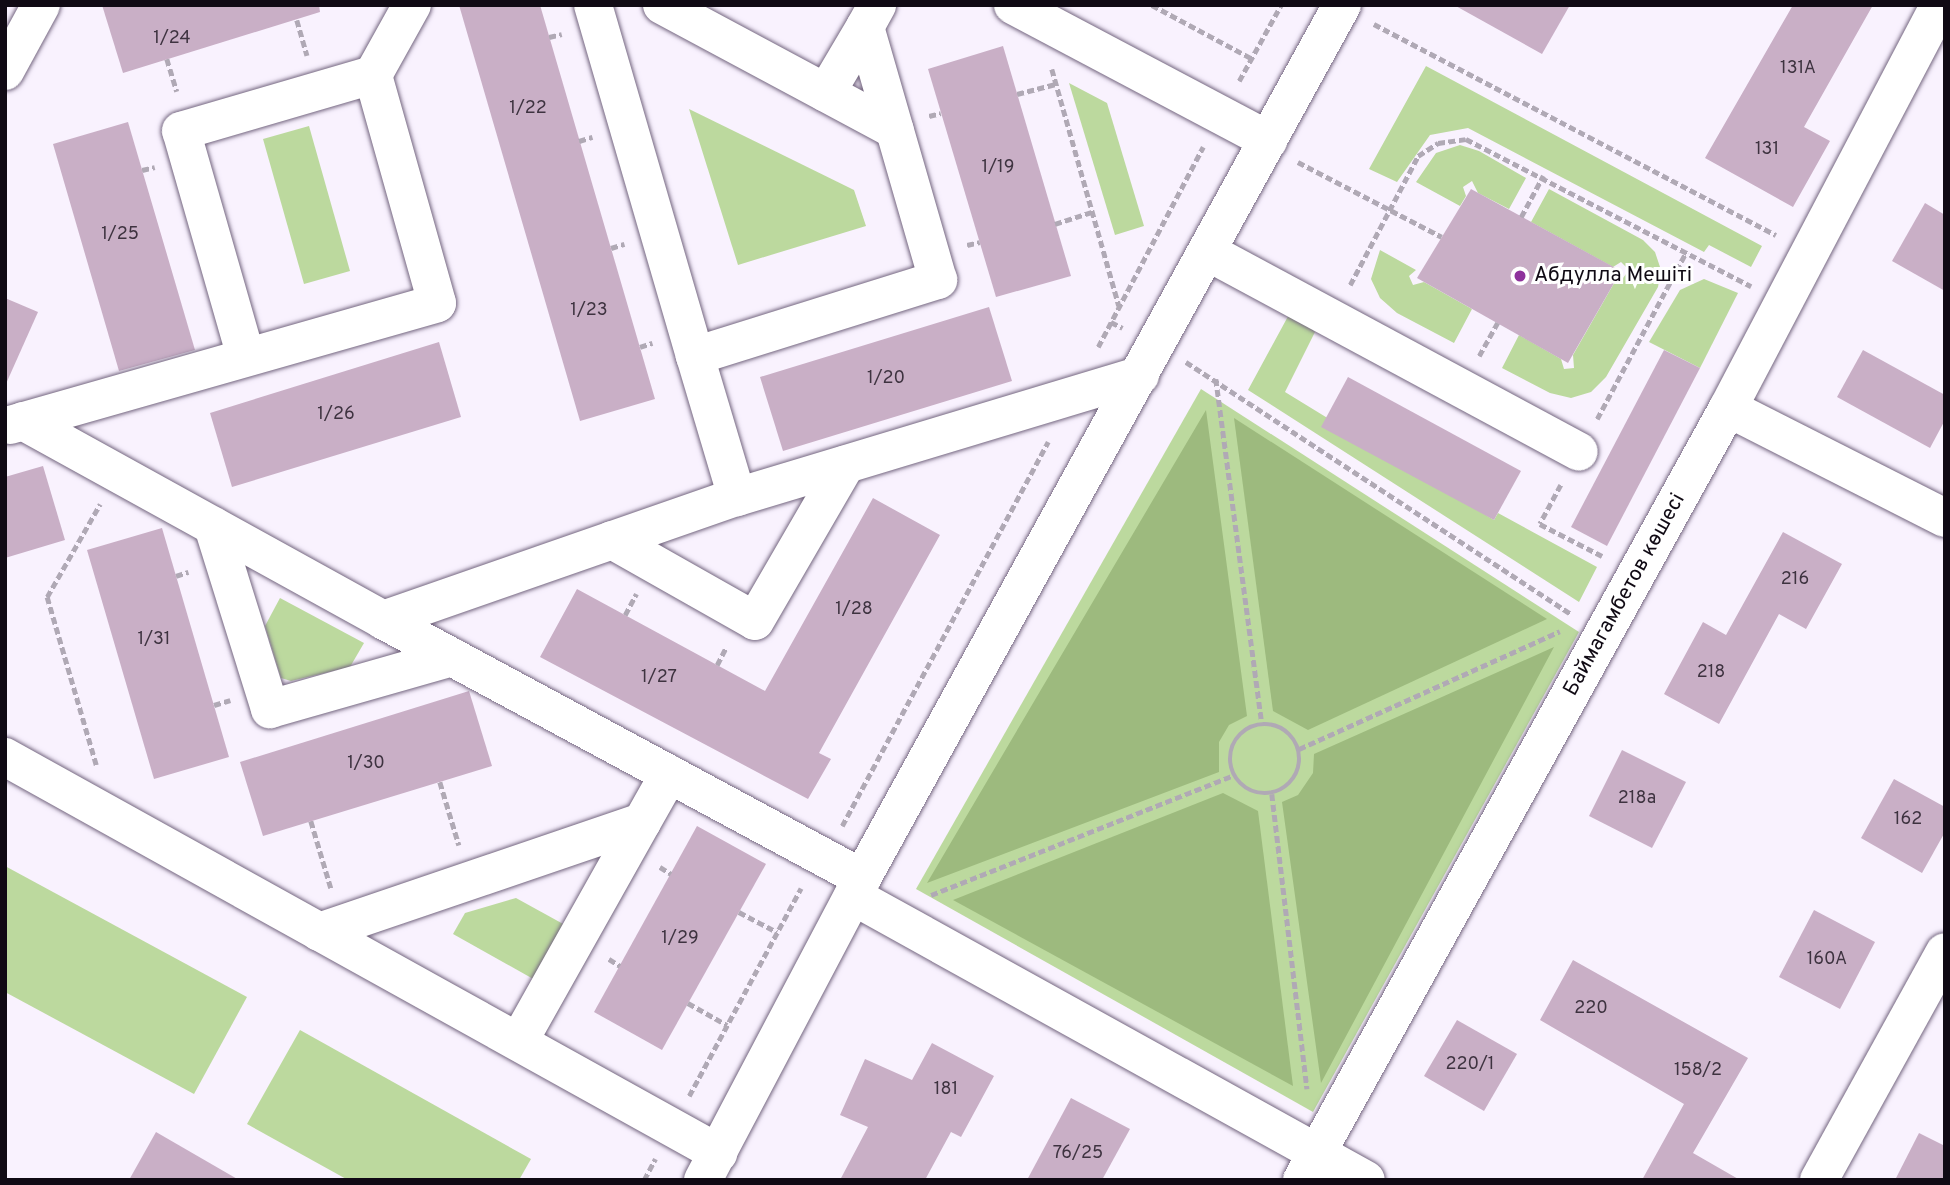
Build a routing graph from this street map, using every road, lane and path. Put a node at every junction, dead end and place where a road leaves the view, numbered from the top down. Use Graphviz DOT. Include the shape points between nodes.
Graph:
graph roads {
  1 [pos="41,5"];
  2 [pos="412,5"];
  3 [pos="593,5"];
  4 [pos="662,5"];
  5 [pos="1152,5"];
  6 [pos="1281,5"];
  7 [pos="1940,5"];
  8 [pos="1026,12"];
  9 [pos="1357,14"];
  10 [pos="871,16"];
  11 [pos="1251,58"];
  12 [pos="5,71"];
  13 [pos="373,75"];
  14 [pos="1056,84"];
  15 [pos="826,93"];
  16 [pos="1017,94"];
  17 [pos="1219,116"];
  18 [pos="895,130"];
  19 [pos="1283,151"];
  20 [pos="1543,176"];
  21 [pos="1390,210"];
  22 [pos="1092,212"];
  23 [pos="1521,217"];
  24 [pos="1055,224"];
  25 [pos="1442,237"];
  26 [pos="1208,252"];
  27 [pos="1686,252"];
  28 [pos="1810,254"];
  29 [pos="1784,304"];
  30 [pos="1119,307"];
  31 [pos="1331,320"];
  32 [pos="695,356"];
  33 [pos="246,357"];
  34 [pos="1149,361"];
  35 [pos="1216,379"];
  36 [pos="1073,396"];
  37 [pos="1728,408"];
  38 [pos="14,424"];
  39 [pos="1579,452"];
  40 [pos="846,464"];
  41 [pos="117,473"];
  42 [pos="737,497"];
  43 [pos="1945,518"];
  44 [pos="213,526"];
  45 [pos="612,540"];
  46 [pos="1613,561"];
  47 [pos="383,620"];
  48 [pos="1582,621"];
  49 [pos="1570,626"];
  50 [pos="452,657"];
  51 [pos="1262,724"];
  52 [pos="1299,749"];
  53 [pos="5,757"];
  54 [pos="669,774"];
  55 [pos="1234,775"];
  56 [pos="440,782"];
  57 [pos="1272,794"];
  58 [pos="111,816"];
  59 [pos="310,821"];
  60 [pos="642,822"];
  61 [pos="822,856"];
  62 [pos="470,880"];
  63 [pos="858,887"];
  64 [pos="924,898"];
  65 [pos="739,912"];
  66 [pos="330,928"];
  67 [pos="777,932"];
  68 [pos="1945,952"];
  69 [pos="688,1003"];
  70 [pos="727,1025"];
  71 [pos="519,1041"];
  72 [pos="1308,1096"];
  73 [pos="673,1126"];
  74 [pos="710,1166"];
  75 [pos="1309,1166"];
  76 [pos="644,1180"];
  77 [pos="1366,1180"];
  78 [pos="1819,1180"];
  1 -- 12 [label="street"];
  2 -- 13 [label="street"];
  3 -- 32 [label="street"];
  4 -- 15 [label="street"];
  5 -- 11 [label="path"];
  6 -- 11 [label="path"];
  7 -- 28 [label="street, Баймагамбетов көшесі"];
  8 -- 14 [label="path"];
  8 -- 17 [label="street"];
  9 -- 19 [label="street"];
  9 -- 28 [label="path"];
  10 -- 15 [label="street"];
  10 -- 18 [label="street"];
  11 -- 17 [label="path"];
  13 -- 33 [label="street" via="181,131"];
  13 -- 33 [label="street" via="437,303"];
  14 -- 16 [label="path"];
  14 -- 22 [label="path"];
  15 -- 18 [label="street"];
  17 -- 19 [label="street"];
  17 -- 30 [label="path"];
  18 -- 32 [label="street" via="939,280"];
  19 -- 21 [label="path"];
  19 -- 26 [label="street"];
  20 -- 21 [label="path" via="1479,143 1452,139 1418,156"];
  20 -- 23 [label="path"];
  20 -- 27 [label="path"];
  21 -- 25 [label="path"];
  21 -- 31 [label="path"];
  22 -- 24 [label="path"];
  22 -- 30 [label="path"];
  26 -- 31 [label="street"];
  26 -- 34 [label="street"];
  27 -- 29 [label="path"];
  27 -- 39 [label="path"];
  28 -- 29 [label="street, Баймагамбетов көшесі"];
  29 -- 37 [label="street, Баймагамбетов көшесі"];
  30 -- 36 [label="path"];
  31 -- 39 [label="street"];
  32 -- 42 [label="street"];
  33 -- 38 [label="street"];
  34 -- 35 [label="path"];
  34 -- 36 [label="street"];
  34 -- 63 [label="street"];
  35 -- 48 [label="path"];
  35 -- 51 [label="path"];
  36 -- 40 [label="street"];
  36 -- 61 [label="path"];
  37 -- 43 [label="street"];
  37 -- 75 [label="street, Баймагамбетов көшесі"];
  38 -- 41 [label="street"];
  39 -- 46 [label="path" via="1541,524"];
  40 -- 42 [label="street"];
  40 -- 45 [label="street" via="755,621"];
  41 -- 44 [label="street"];
  41 -- 58 [label="path" via="47,597"];
  42 -- 45 [label="street"];
  44 -- 47 [label="street"];
  44 -- 50 [label="street" via="270,709"];
  45 -- 47 [label="street"];
  47 -- 50 [label="street"];
  49 -- 52 [label="path"];
  50 -- 54 [label="street"];
  51 -- 52 [label="path" via="1285,729"];
  51 -- 55 [label="path" via="1241,733 1234,742 1230,753"];
  52 -- 57 [label="path" via="1301,760 1293,782"];
  53 -- 58 [label="street"];
  54 -- 60 [label="street"];
  54 -- 61 [label="street"];
  55 -- 57 [label="path" via="1250,791"];
  55 -- 64 [label="path"];
  56 -- 62 [label="path"];
  57 -- 72 [label="path"];
  58 -- 66 [label="street"];
  59 -- 66 [label="path"];
  60 -- 62 [label="street"];
  60 -- 71 [label="street"];
  61 -- 63 [label="street"];
  61 -- 67 [label="path"];
  62 -- 66 [label="street"];
  63 -- 74 [label="street"];
  63 -- 75 [label="street"];
  65 -- 67 [label="path"];
  66 -- 71 [label="street"];
  67 -- 70 [label="path"];
  68 -- 78 [label="street"];
  69 -- 70 [label="path"];
  70 -- 73 [label="path"];
  71 -- 73 [label="street"];
  73 -- 74 [label="street"];
  73 -- 76 [label="path"];
  75 -- 77 [label="street"];
}
